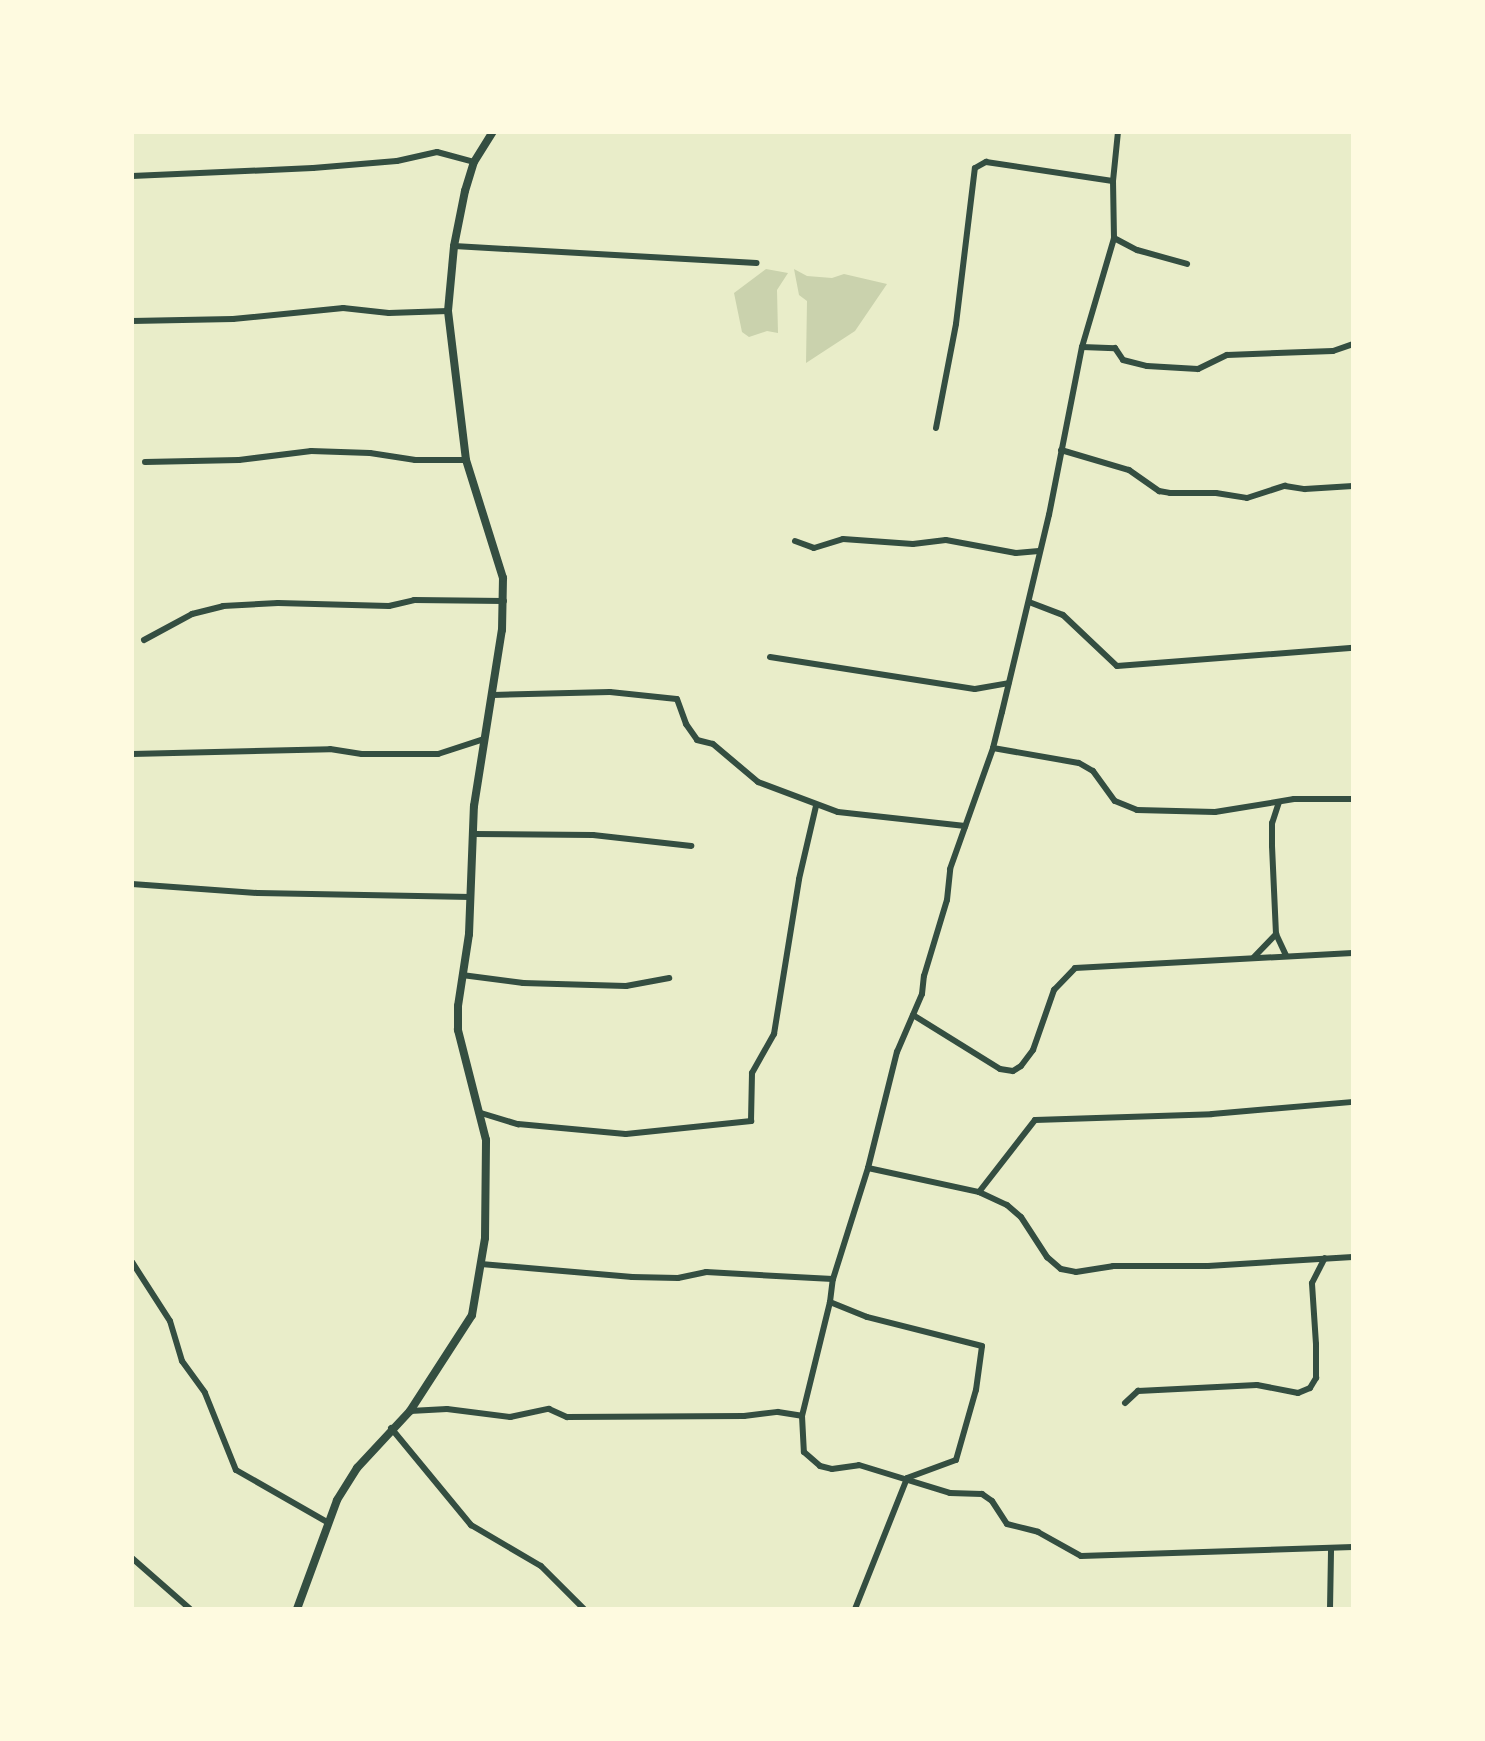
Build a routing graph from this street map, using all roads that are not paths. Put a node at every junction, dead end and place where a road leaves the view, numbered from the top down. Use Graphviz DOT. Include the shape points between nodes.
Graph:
graph roads {
  1 [pos="493,132"];
  2 [pos="1118,132"];
  3 [pos="474,162"];
  4 [pos="132,176"];
  5 [pos="1113,181"];
  6 [pos="1114,238"];
  7 [pos="454,246"];
  8 [pos="757,263"];
  9 [pos="1187,264"];
  10 [pos="448,311"];
  11 [pos="132,321"];
  12 [pos="1353,344"];
  13 [pos="1082,347"];
  14 [pos="936,428"];
  15 [pos="1061,450"];
  16 [pos="466,460"];
  17 [pos="145,462"];
  18 [pos="1353,486"];
  19 [pos="795,541"];
  20 [pos="1039,551"];
  21 [pos="504,601"];
  22 [pos="1029,602"];
  23 [pos="144,640"];
  24 [pos="1353,648"];
  25 [pos="770,657"];
  26 [pos="1008,683"];
  27 [pos="493,695"];
  28 [pos="484,739"];
  29 [pos="993,748"];
  30 [pos="132,754"];
  31 [pos="1353,799"];
  32 [pos="1279,802"];
  33 [pos="816,806"];
  34 [pos="965,826"];
  35 [pos="474,834"];
  36 [pos="691,846"];
  37 [pos="132,884"];
  38 [pos="471,897"];
  39 [pos="1276,934"];
  40 [pos="1353,953"];
  41 [pos="1286,955"];
  42 [pos="1253,957"];
  43 [pos="462,975"];
  44 [pos="669,978"];
  45 [pos="913,1015"];
  46 [pos="1353,1102"];
  47 [pos="481,1113"];
  48 [pos="868,1168"];
  49 [pos="979,1192"];
  50 [pos="1353,1257"];
  51 [pos="1325,1258"];
  52 [pos="132,1262"];
  53 [pos="481,1264"];
  54 [pos="833,1279"];
  55 [pos="830,1302"];
  56 [pos="1125,1403"];
  57 [pos="410,1411"];
  58 [pos="802,1416"];
  59 [pos="391,1428"];
  60 [pos="907,1478"];
  61 [pos="327,1522"];
  62 [pos="1353,1547"];
  63 [pos="1331,1549"];
  64 [pos="132,1558"];
  65 [pos="190,1609"];
  66 [pos="297,1609"];
  67 [pos="584,1609"];
  68 [pos="855,1609"];
  69 [pos="1330,1609"];
  1 -- 3 [label="street"];
  2 -- 5 [label="street"];
  3 -- 4 [label="street" via="437,152 313,168"];
  3 -- 7 [label="street"];
  5 -- 6 [label="street"];
  5 -- 14 [label="street" via="986,162 975,168 956,324"];
  6 -- 9 [label="street"];
  6 -- 13 [label="street"];
  7 -- 8 [label="street"];
  7 -- 10 [label="street"];
  10 -- 11 [label="street" via="343,308 233,319"];
  10 -- 16 [label="street"];
  12 -- 13 [label="street" via="1333,351 1227,355 1198,369 1147,366 1123,360 1115,348"];
  13 -- 15 [label="street"];
  15 -- 18 [label="street" via="1129,470 1170,493 1247,498 1285,486"];
  15 -- 20 [label="street"];
  16 -- 17 [label="street" via="311,451 239,460"];
  16 -- 21 [label="street" via="495,547"];
  19 -- 20 [label="street" via="814,548 843,539 913,544 946,540 1016,553"];
  20 -- 22 [label="street"];
  21 -- 23 [label="street" via="223,606 192,614"];
  21 -- 27 [label="street"];
  22 -- 24 [label="street" via="1063,615 1117,666"];
  22 -- 26 [label="street"];
  25 -- 26 [label="street" via="975,689"];
  26 -- 29 [label="street"];
  27 -- 28 [label="street"];
  27 -- 33 [label="street" via="610,692 677,699 697,740 713,744 758,782"];
  28 -- 30 [label="street" via="438,754 330,749"];
  28 -- 35 [label="street"];
  29 -- 32 [label="street" via="1079,763 1093,771 1115,801 1137,810 1215,812"];
  29 -- 34 [label="street"];
  31 -- 32 [label="street"];
  32 -- 39 [label="street" via="1272,823"];
  33 -- 34 [label="street"];
  33 -- 47 [label="street" via="774,1034 752,1073 751,1121 626,1134 518,1124"];
  34 -- 45 [label="street"];
  35 -- 36 [label="street" via="593,835"];
  35 -- 38 [label="street"];
  37 -- 38 [label="street"];
  38 -- 43 [label="street"];
  39 -- 41 [label="street"];
  39 -- 42 [label="street"];
  40 -- 41 [label="street"];
  41 -- 42 [label="street"];
  42 -- 45 [label="street" via="1075,968 1054,990 1033,1050 1013,1071 1000,1069"];
  43 -- 44 [label="street" via="626,986"];
  43 -- 47 [label="street" via="458,1030"];
  45 -- 48 [label="street" via="897,1052"];
  46 -- 49 [label="street" via="1212,1114 1035,1120"];
  47 -- 53 [label="street" via="487,1189"];
  48 -- 49 [label="street"];
  48 -- 54 [label="street"];
  49 -- 51 [label="street" via="1007,1205 1047,1257 1061,1269 1076,1272"];
  50 -- 51 [label="street"];
  51 -- 56 [label="street" via="1312,1283 1316,1378 1310,1388 1298,1393 1257,1385 1138,1391"];
  52 -- 61 [label="street" via="170,1321 182,1361 205,1393 236,1470"];
  53 -- 54 [label="street" via="632,1277 678,1278 706,1272"];
  53 -- 57 [label="street" via="472,1315"];
  54 -- 55 [label="street"];
  55 -- 58 [label="street"];
  55 -- 60 [label="street" via="867,1317 982,1346 956,1460"];
  57 -- 58 [label="street" via="447,1409 510,1417 549,1409 567,1417 778,1412"];
  57 -- 59 [label="street"];
  58 -- 60 [label="street" via="804,1452 820,1466 859,1465"];
  59 -- 61 [label="street" via="357,1468"];
  59 -- 67 [label="street" via="471,1525 541,1566"];
  60 -- 63 [label="street" via="950,1493 982,1494 1007,1524 1038,1532 1081,1556"];
  60 -- 68 [label="street"];
  61 -- 66 [label="street"];
  62 -- 63 [label="street"];
  63 -- 69 [label="street"];
  64 -- 65 [label="street"];
}
